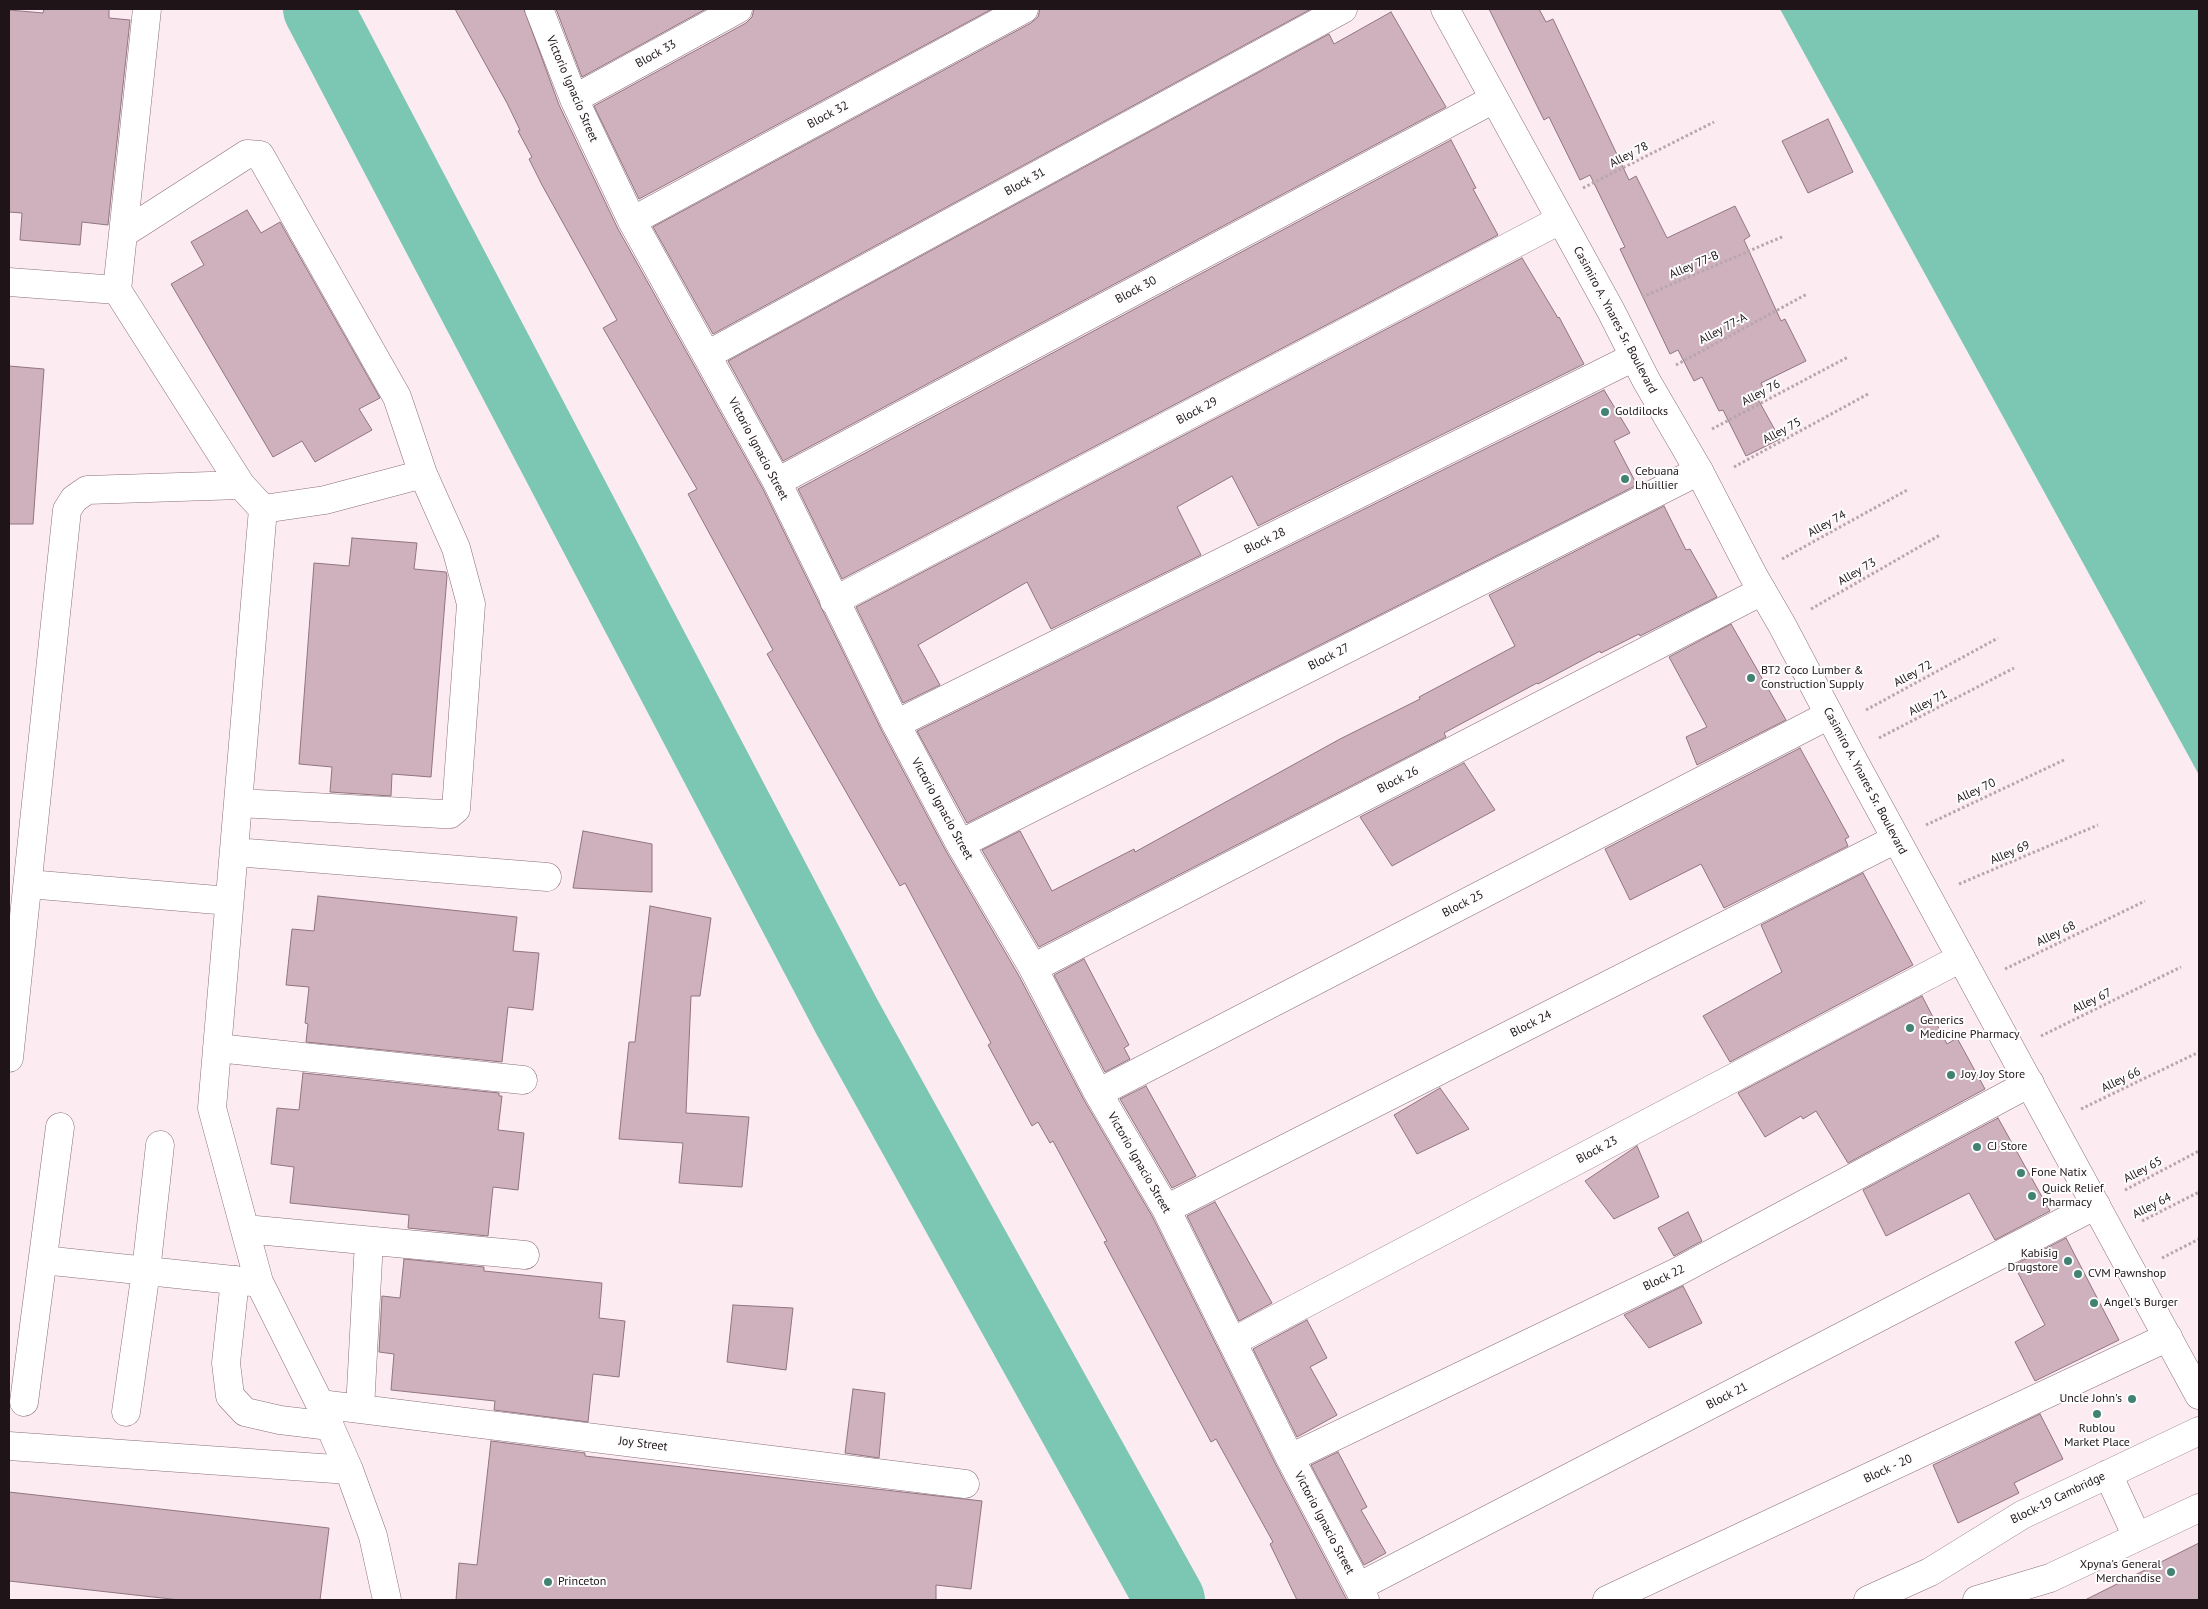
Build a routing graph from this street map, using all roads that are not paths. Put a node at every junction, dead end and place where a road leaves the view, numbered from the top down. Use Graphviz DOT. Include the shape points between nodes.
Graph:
graph roads {
  1 [pos="147,9"];
  2 [pos="539,9"];
  3 [pos="738,9"];
  4 [pos="1024,9"];
  5 [pos="1343,9"];
  6 [pos="1445,9"];
  7 [pos="574,99"];
  8 [pos="1494,100"];
  9 [pos="1556,212"];
  10 [pos="632,221"];
  11 [pos="124,232"];
  12 [pos="9,282"];
  13 [pos="117,290"];
  14 [pos="707,355"];
  15 [pos="1640,369"];
  16 [pos="423,474"];
  17 [pos="1702,477"];
  18 [pos="777,482"];
  19 [pos="241,485"];
  20 [pos="263,509"];
  21 [pos="1758,583"];
  22 [pos="834,601"];
  23 [pos="1833,720"];
  24 [pos="896,724"];
  25 [pos="239,803"];
  26 [pos="1896,839"];
  27 [pos="960,844"];
  28 [pos="235,852"];
  29 [pos="547,876"];
  30 [pos="28,884"];
  31 [pos="229,901"];
  32 [pos="1961,958"];
  33 [pos="1033,968"];
  34 [pos="217,1048"];
  35 [pos="9,1058"];
  36 [pos="524,1080"];
  37 [pos="2030,1083"];
  38 [pos="1098,1093"];
  39 [pos="60,1127"];
  40 [pos="160,1145"];
  41 [pos="2096,1205"];
  42 [pos="1166,1209"];
  43 [pos="245,1229"];
  44 [pos="369,1241"];
  45 [pos="525,1255"];
  46 [pos="43,1260"];
  47 [pos="146,1271"];
  48 [pos="247,1281"];
  49 [pos="2168,1337"];
  50 [pos="1232,1342"];
  51 [pos="2199,1395"];
  52 [pos="24,1402"];
  53 [pos="360,1409"];
  54 [pos="126,1412"];
  55 [pos="325,1415"];
  56 [pos="2199,1431"];
  57 [pos="9,1446"];
  58 [pos="1290,1458"];
  59 [pos="350,1470"];
  60 [pos="2108,1474"];
  61 [pos="965,1484"];
  62 [pos="2199,1508"];
  63 [pos="2137,1537"];
  64 [pos="1361,1593"];
  65 [pos="387,1600"];
  66 [pos="1608,1600"];
  67 [pos="1868,1600"];
  68 [pos="1977,1600"];
  1 -- 11 [label="street"];
  2 -- 7 [label="street, Victorio Ignacio Street"];
  3 -- 7 [label="street, Block 33"];
  4 -- 10 [label="street, Block 32"];
  5 -- 14 [label="street, Block 31"];
  6 -- 8 [label="street, Casimiro A. Ynares Sr. Boulevard"];
  7 -- 10 [label="street, Victorio Ignacio Street"];
  8 -- 9 [label="street, Casimiro A. Ynares Sr. Boulevard"];
  8 -- 18 [label="street, Block 30"];
  9 -- 15 [label="street, Casimiro A. Ynares Sr. Boulevard" via="1612,310"];
  9 -- 22 [label="street, Block 29"];
  10 -- 14 [label="street, Victorio Ignacio Street"];
  11 -- 13 [label="street"];
  11 -- 16 [label="street" via="247,154 260,155 397,396"];
  12 -- 13 [label="street"];
  13 -- 19 [label="street"];
  14 -- 18 [label="street, Victorio Ignacio Street"];
  15 -- 17 [label="street, Casimiro A. Ynares Sr. Boulevard"];
  15 -- 24 [label="street, Block 28"];
  16 -- 20 [label="street" via="325,500"];
  16 -- 25 [label="street" via="456,548 471,604 456,809 450,814 442,814"];
  17 -- 21 [label="street, Casimiro A. Ynares Sr. Boulevard"];
  17 -- 27 [label="street, Block 27"];
  18 -- 22 [label="street, Victorio Ignacio Street"];
  19 -- 20 [label="street"];
  19 -- 30 [label="street" via="87,490 74,499 67,510"];
  20 -- 25 [label="street"];
  21 -- 23 [label="street, Casimiro A. Ynares Sr. Boulevard"];
  21 -- 33 [label="street, Block 26"];
  22 -- 24 [label="street, Victorio Ignacio Street"];
  23 -- 26 [label="street, Casimiro A. Ynares Sr. Boulevard"];
  23 -- 38 [label="street, Block 25"];
  24 -- 27 [label="street, Victorio Ignacio Street"];
  25 -- 28 [label="street"];
  26 -- 32 [label="street, Casimiro A. Ynares Sr. Boulevard"];
  26 -- 42 [label="street, Block 24"];
  27 -- 33 [label="street, Victorio Ignacio Street"];
  28 -- 29 [label="street"];
  28 -- 31 [label="street"];
  30 -- 31 [label="street"];
  30 -- 35 [label="street"];
  31 -- 34 [label="street"];
  32 -- 37 [label="street, Casimiro A. Ynares Sr. Boulevard"];
  32 -- 50 [label="street, Block 23"];
  33 -- 38 [label="street, Victorio Ignacio Street"];
  34 -- 36 [label="street"];
  34 -- 43 [label="street" via="212,1108"];
  37 -- 41 [label="street, Casimiro A. Ynares Sr. Boulevard"];
  37 -- 58 [label="street, Block 22" via="1677,1272"];
  38 -- 42 [label="street, Victorio Ignacio Street"];
  39 -- 46 [label="street"];
  40 -- 47 [label="street"];
  41 -- 49 [label="street, Casimiro A. Ynares Sr. Boulevard"];
  41 -- 64 [label="street, Block 21"];
  42 -- 50 [label="street, Victorio Ignacio Street"];
  43 -- 44 [label="street"];
  43 -- 48 [label="street"];
  44 -- 45 [label="street"];
  44 -- 53 [label="street"];
  46 -- 47 [label="street"];
  46 -- 52 [label="street"];
  47 -- 48 [label="street"];
  47 -- 54 [label="street"];
  48 -- 55 [label="street"];
  48 -- 55 [label="street, Joy Street" via="226,1363 230,1396 244,1412 280,1420"];
  49 -- 51 [label="street, Casimiro A. Ynares Sr. Boulevard"];
  49 -- 66 [label="street, Block - 20"];
  50 -- 58 [label="street, Victorio Ignacio Street"];
  53 -- 55 [label="street, Joy Street"];
  53 -- 61 [label="street, Joy Street"];
  55 -- 59 [label="street"];
  56 -- 60 [label="street, Block-19 Cambridge"];
  57 -- 59 [label="street"];
  58 -- 64 [label="street, Victorio Ignacio Street"];
  59 -- 65 [label="street" via="373,1536"];
  60 -- 63 [label="street"];
  60 -- 67 [label="street, Block-19 Cambridge" via="2022,1515 1930,1572"];
  62 -- 63 [label="street"];
  63 -- 68 [label="street" via="2050,1578"];
}
